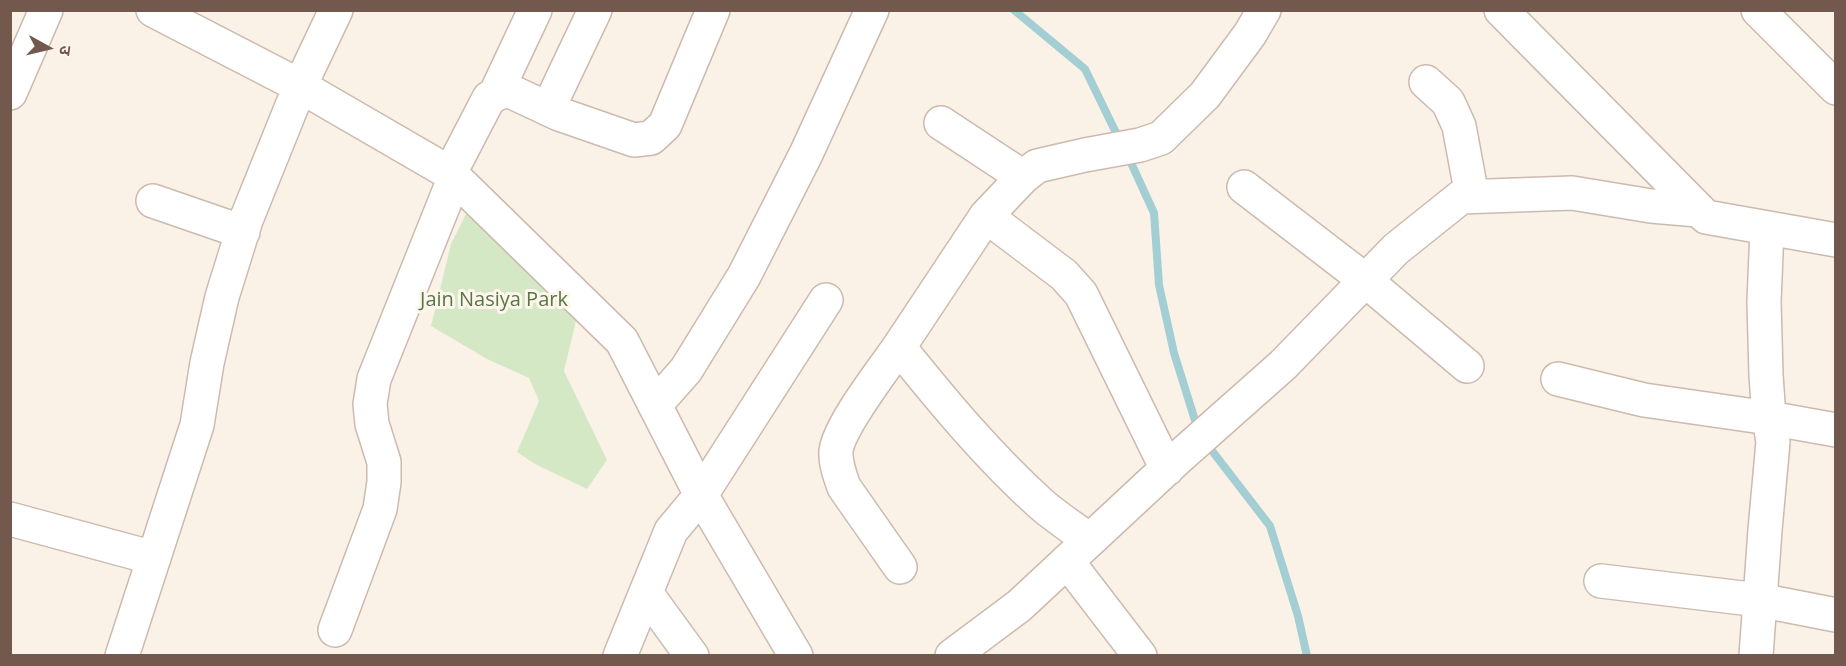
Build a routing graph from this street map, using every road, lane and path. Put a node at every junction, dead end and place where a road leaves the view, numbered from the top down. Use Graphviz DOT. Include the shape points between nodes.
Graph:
graph roads {
  1 [pos="46,10"];
  2 [pos="153,10"];
  3 [pos="336,10"];
  4 [pos="535,10"];
  5 [pos="596,10"];
  6 [pos="713,10"];
  7 [pos="872,10"];
  8 [pos="1263,10"];
  9 [pos="1501,10"];
  10 [pos="1758,10"];
  11 [pos="1426,82"];
  12 [pos="300,86"];
  13 [pos="1836,88"];
  14 [pos="10,93"];
  15 [pos="495,95"];
  16 [pos="548,109"];
  17 [pos="941,123"];
  18 [pos="452,176"];
  19 [pos="1023,177"];
  20 [pos="1244,187"];
  21 [pos="1472,196"];
  22 [pos="153,201"];
  23 [pos="1698,210"];
  24 [pos="986,216"];
  25 [pos="1767,229"];
  26 [pos="243,232"];
  27 [pos="1836,240"];
  28 [pos="1365,280"];
  29 [pos="826,300"];
  30 [pos="898,347"];
  31 [pos="1467,366"];
  32 [pos="1558,379"];
  33 [pos="655,405"];
  34 [pos="1769,418"];
  35 [pos="1836,430"];
  36 [pos="1172,464"];
  37 [pos="701,495"];
  38 [pos="10,519"];
  39 [pos="1078,551"];
  40 [pos="154,558"];
  41 [pos="900,567"];
  42 [pos="1601,581"];
  43 [pos="646,593"];
  44 [pos="1759,600"];
  45 [pos="1836,615"];
  46 [pos="335,630"];
  47 [pos="122,656"];
  48 [pos="620,656"];
  49 [pos="692,656"];
  50 [pos="796,656"];
  51 [pos="952,656"];
  52 [pos="1140,656"];
  53 [pos="1756,656"];
  1 -- 14 [label="street"];
  2 -- 12 [label="street"];
  3 -- 12 [label="street"];
  4 -- 15 [label="street"];
  5 -- 16 [label="street"];
  6 -- 16 [label="street" via="665,125 651,138 634,140"];
  7 -- 33 [label="street" via="744,276 686,370"];
  8 -- 19 [label="street" via="1205,95 1161,138 1037,166"];
  9 -- 23 [label="street"];
  10 -- 13 [label="street"];
  11 -- 21 [label="street" via="1448,102 1459,126"];
  12 -- 18 [label="street"];
  12 -- 26 [label="street"];
  15 -- 16 [label="street" via="512,92"];
  15 -- 18 [label="street" via="472,127"];
  17 -- 19 [label="street"];
  18 -- 33 [label="street" via="622,341"];
  18 -- 46 [label="street" via="374,379 372,424 384,462 380,510"];
  19 -- 24 [label="street"];
  20 -- 28 [label="street"];
  21 -- 23 [label="street" via="1572,193"];
  21 -- 28 [label="street" via="1461,196"];
  22 -- 26 [label="street"];
  23 -- 25 [label="street" via="1706,217"];
  24 -- 30 [label="street"];
  24 -- 36 [label="street" via="1064,275 1081,294"];
  25 -- 27 [label="street"];
  25 -- 34 [label="street" via="1764,302"];
  26 -- 40 [label="street" via="222,297 197,425"];
  28 -- 31 [label="street"];
  28 -- 36 [label="street" via="1283,365"];
  29 -- 37 [label="street"];
  30 -- 39 [label="street" via="940,399 1042,505"];
  30 -- 41 [label="street" via="844,429 836,451 844,487"];
  32 -- 34 [label="street" via="1644,400"];
  33 -- 37 [label="street"];
  34 -- 35 [label="street"];
  34 -- 44 [label="street" via="1773,442"];
  36 -- 39 [label="street"];
  37 -- 43 [label="street" via="671,531"];
  37 -- 50 [label="street"];
  38 -- 40 [label="street"];
  39 -- 51 [label="street" via="1018,606"];
  39 -- 52 [label="street"];
  40 -- 47 [label="street"];
  42 -- 44 [label="street"];
  43 -- 48 [label="street"];
  43 -- 49 [label="street"];
  44 -- 45 [label="street"];
  44 -- 53 [label="street"];
}
